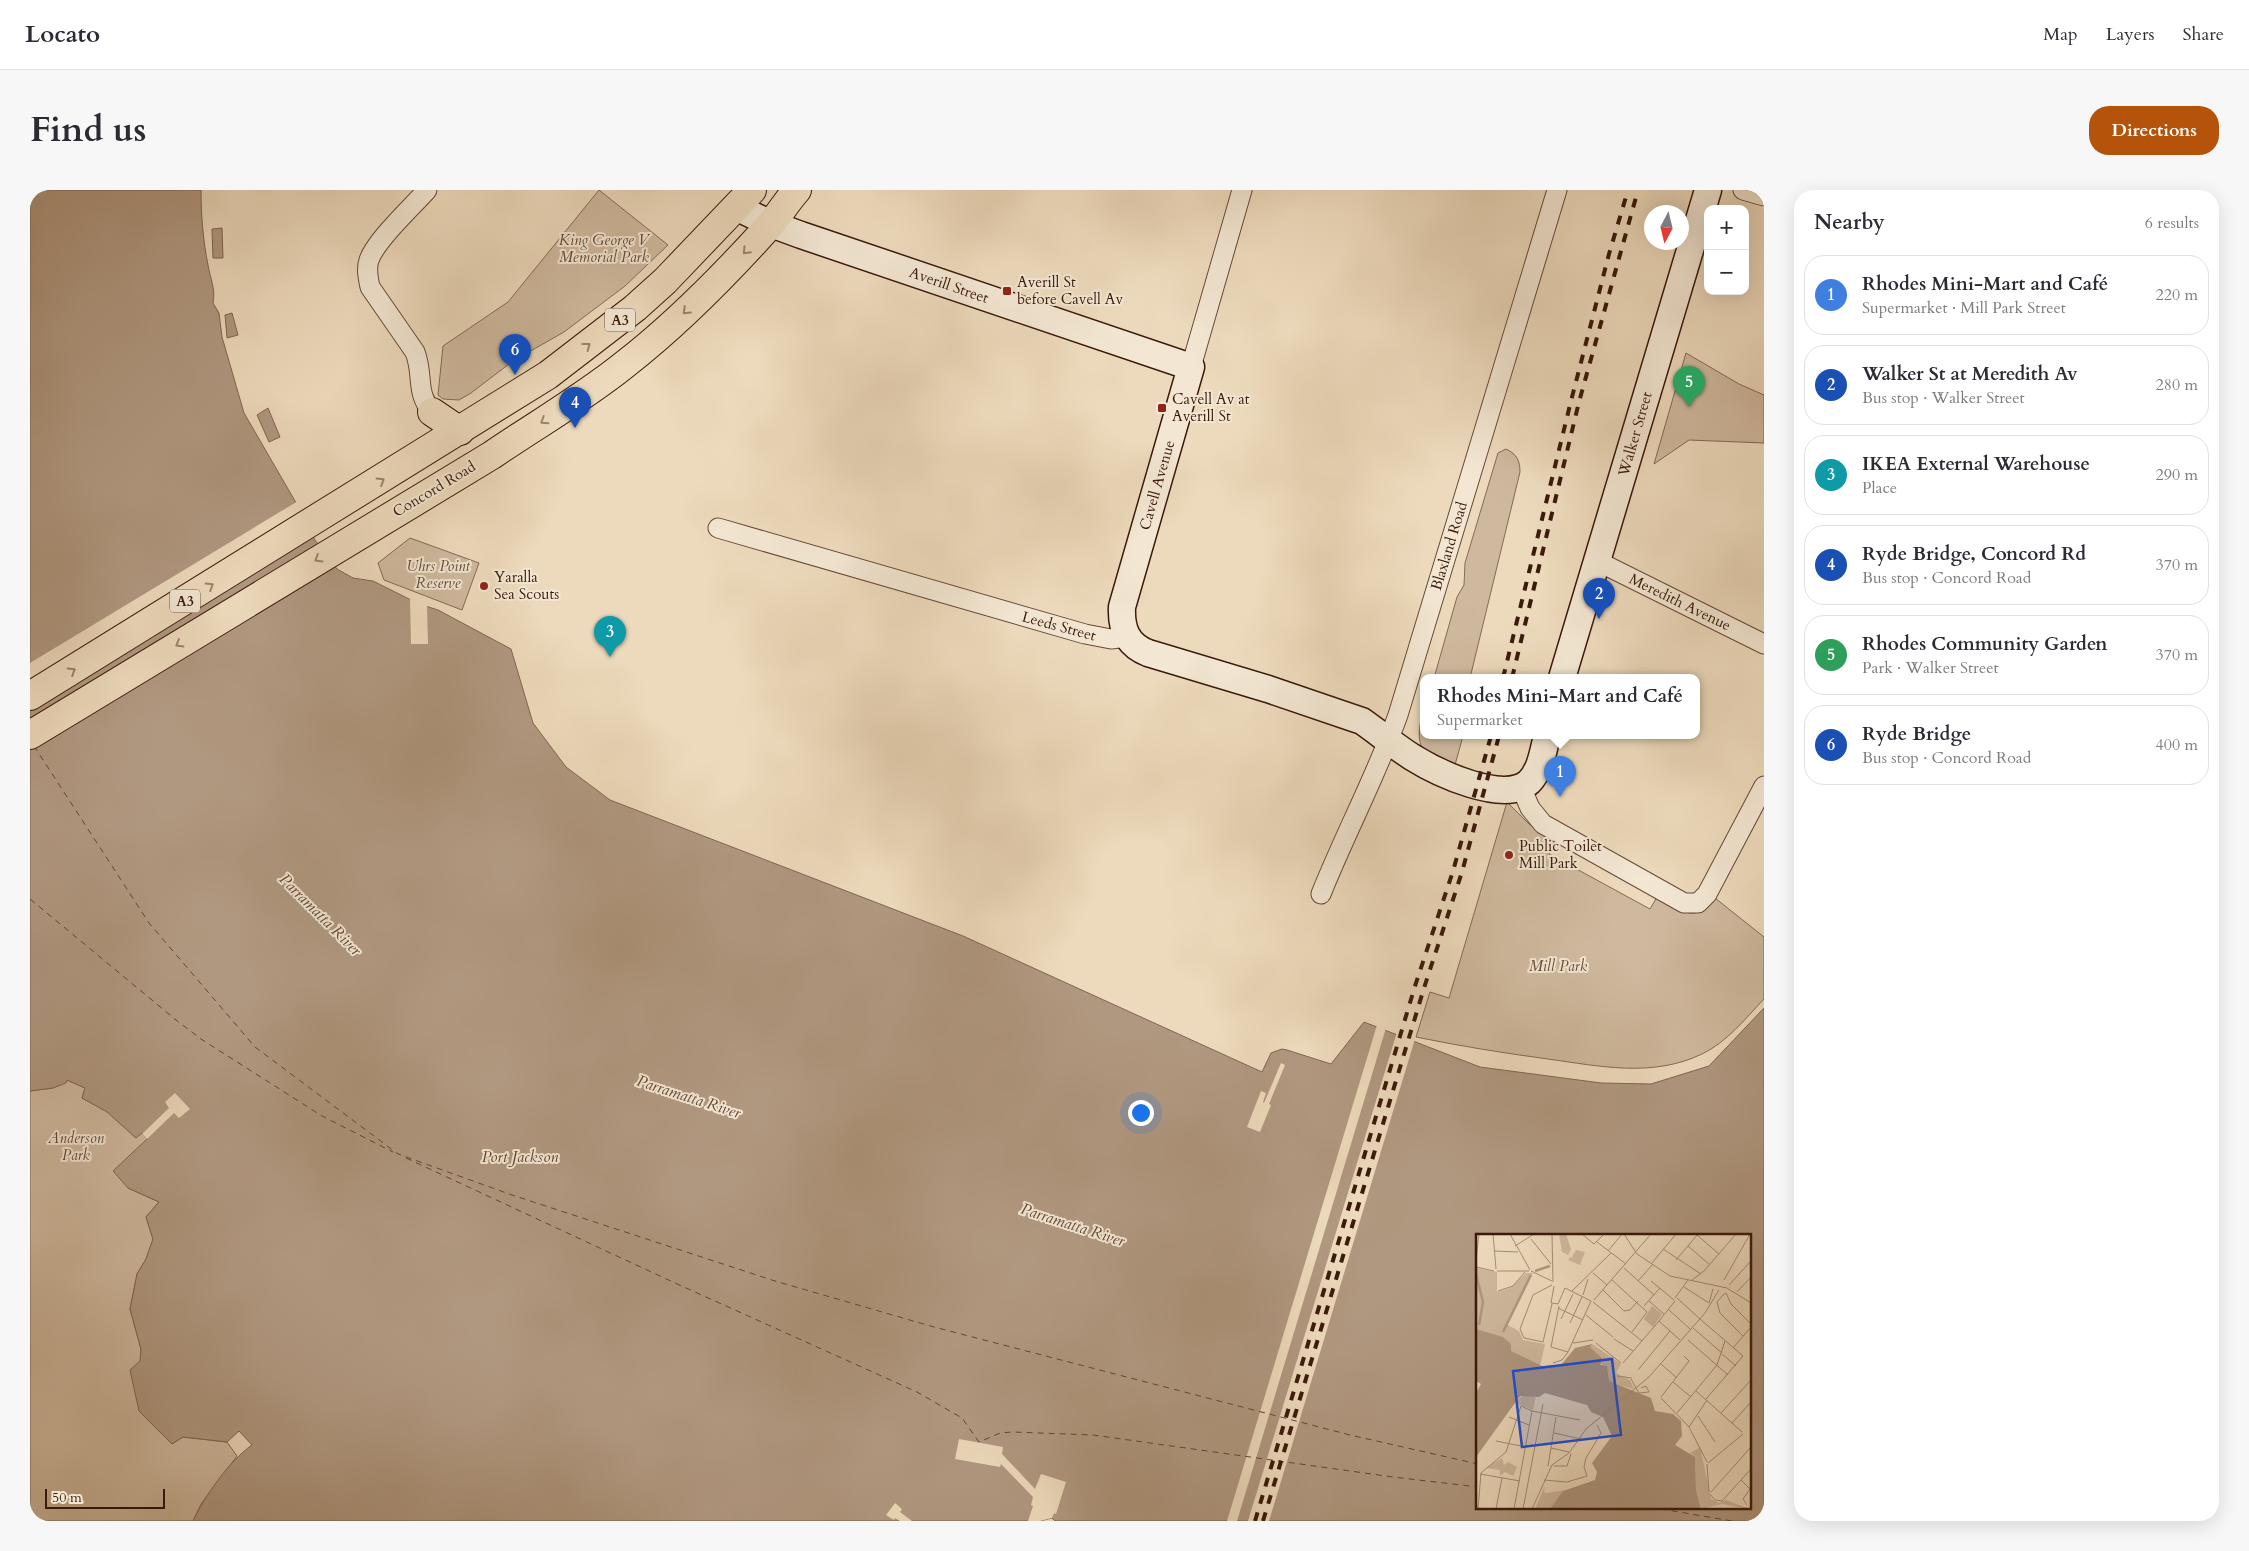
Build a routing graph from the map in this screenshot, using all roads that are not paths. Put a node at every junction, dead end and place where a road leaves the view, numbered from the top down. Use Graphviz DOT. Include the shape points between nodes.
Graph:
graph roads {
  1 [pos="427,190"];
  2 [pos="797,190"];
  3 [pos="1242,190"];
  4 [pos="1557,190"];
  5 [pos="1708,190"];
  6 [pos="1743,190"];
  7 [pos="1764,196"];
  8 [pos="744,199"];
  9 [pos="771,224"];
  10 [pos="1191,367"];
  11 [pos="432,412"];
  12 [pos="460,431"];
  13 [pos="718,528"];
  14 [pos="1597,560"];
  15 [pos="1126,637"];
  16 [pos="1764,644"];
  17 [pos="1563,674"];
  18 [pos="30,696"];
  19 [pos="30,736"];
  20 [pos="1546,739"];
  21 [pos="1389,740"];
  22 [pos="1764,786"];
  23 [pos="1521,787"];
  24 [pos="1321,894"];
  1 -- 11 [label="street" via="377,246 367,274 370,287 415,352 419,362 421,396"];
  2 -- 9 [label="highway, Concord Road / A3"];
  3 -- 10 [label="street, Cavell Avenue"];
  4 -- 21 [label="street, Blaxland Road"];
  5 -- 14 [label="street, Walker Street"];
  6 -- 7 [label="street"];
  8 -- 9 [label="street, Averill Street"];
  12 -- 8 [label="highway, A3, one-way" via="548,375 635,308"];
  9 -- 10 [label="street, Averill Street"];
  9 -- 19 [label="highway, Concord Road / A3, one-way" via="682,316 624,366 565,407 492,455"];
  10 -- 15 [label="street, Cavell Avenue" via="1122,607"];
  11 -- 12 [label="highway"];
  18 -- 12 [label="highway, A3, one-way"];
  13 -- 15 [label="street, Leeds Street" via="1085,634 1111,639"];
  14 -- 16 [label="street, Meredith Avenue"];
  14 -- 17 [label="street, Walker Street"];
  15 -- 21 [label="street" via="1148,654 1362,721"];
  20 -- 23 [label="street" via="1535,774"];
  21 -- 23 [label="street" via="1431,768 1467,782 1499,790"];
  21 -- 24 [label="street, Blaxland Road"];
  22 -- 23 [label="street" via="1707,894 1698,903 1684,903 1668,896 1557,834 1537,818"];
}
